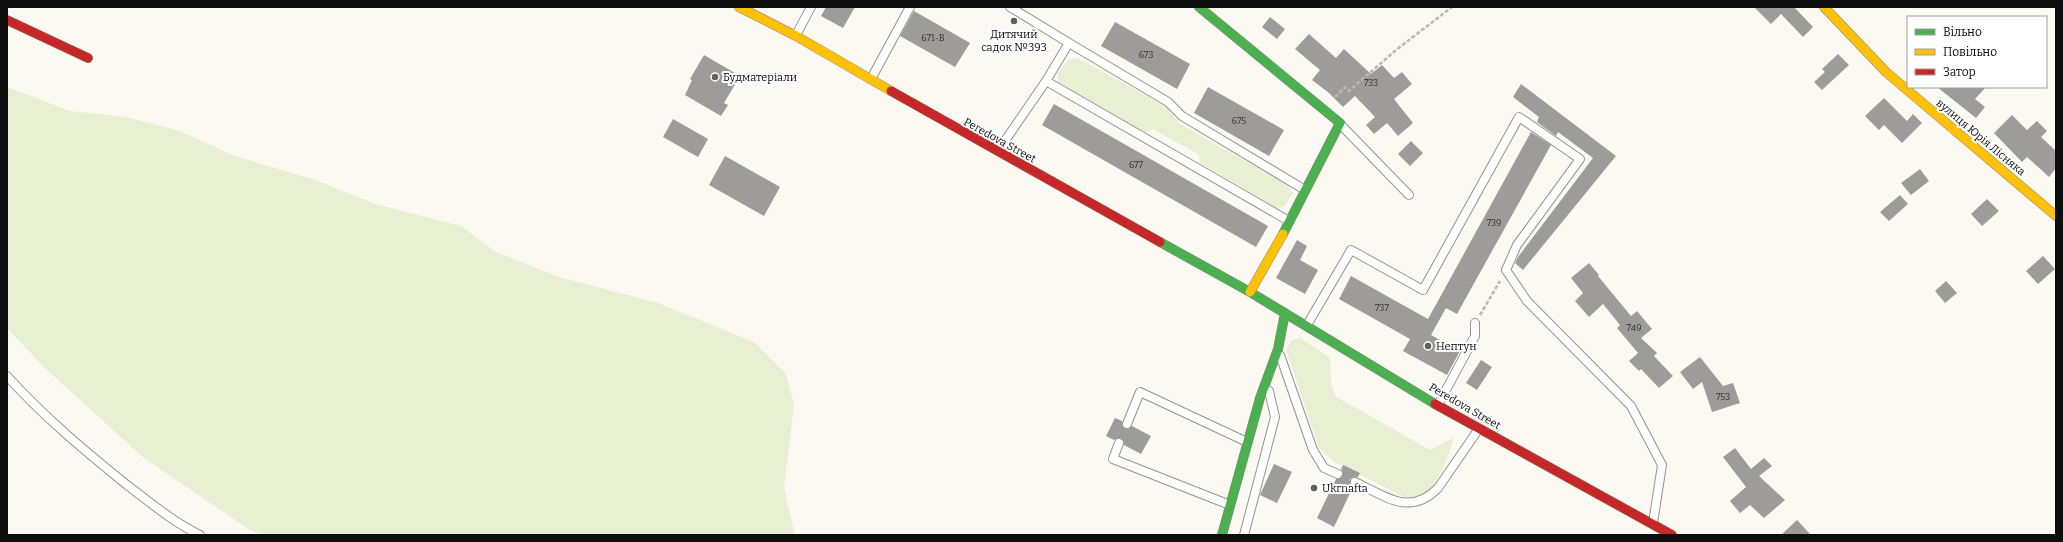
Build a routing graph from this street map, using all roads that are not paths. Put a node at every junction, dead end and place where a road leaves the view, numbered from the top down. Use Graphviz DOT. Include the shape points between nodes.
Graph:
graph roads {
  1 [pos="739,7"];
  2 [pos="811,7"];
  3 [pos="910,7"];
  4 [pos="1010,7"];
  5 [pos="1198,7"];
  6 [pos="1824,7"];
  7 [pos="7,20"];
  8 [pos="796,36"];
  9 [pos="1069,43"];
  10 [pos="88,58"];
  11 [pos="870,80"];
  12 [pos="1046,81"];
  13 [pos="1340,123"];
  14 [pos="997,152"];
  15 [pos="1305,190"];
  16 [pos="1410,195"];
  17 [pos="2056,216"];
  18 [pos="1290,221"];
  19 [pos="1250,292"];
  20 [pos="1285,313"];
  21 [pos="1475,323"];
  22 [pos="1306,326"];
  23 [pos="1278,349"];
  24 [pos="7,376"];
  25 [pos="1266,380"];
  26 [pos="1437,405"];
  27 [pos="1127,424"];
  28 [pos="1479,428"];
  29 [pos="1248,442"];
  30 [pos="1119,443"];
  31 [pos="1338,474"];
  32 [pos="1355,482"];
  33 [pos="1230,505"];
  34 [pos="1652,524"];
  35 [pos="200,535"];
  36 [pos="1222,535"];
  37 [pos="1244,535"];
  38 [pos="1672,535"];
  1 -- 8 [label="street, Peredova Street"];
  2 -- 8 [label="lane"];
  3 -- 11 [label="lane"];
  4 -- 9 [label="lane"];
  5 -- 13 [label="street"];
  6 -- 17 [label="street, вулиця Юрія Лісняка" via="1886,72"];
  7 -- 10 [label="street"];
  8 -- 11 [label="street, Peredova Street"];
  9 -- 12 [label="lane"];
  9 -- 15 [label="lane" via="1168,102 1182,116"];
  11 -- 14 [label="street, Peredova Street"];
  12 -- 14 [label="lane"];
  12 -- 18 [label="lane"];
  13 -- 15 [label="street"];
  13 -- 16 [label="lane"];
  14 -- 19 [label="street, Peredova Street"];
  15 -- 18 [label="street"];
  18 -- 19 [label="street"];
  19 -- 20 [label="street, Peredova Street"];
  20 -- 22 [label="street, Peredova Street"];
  20 -- 23 [label="street"];
  21 -- 26 [label="lane" via="1475,336"];
  22 -- 26 [label="street, Peredova Street"];
  22 -- 34 [label="lane" via="1351,250 1423,290 1518,117 1580,159 1517,245 1506,270 1527,301 1631,406 1662,466"];
  23 -- 25 [label="street"];
  23 -- 31 [label="lane" via="1313,450 1324,468"];
  24 -- 35 [label="lane" via="33,405 80,447 180,526"];
  25 -- 29 [label="street"];
  25 -- 37 [label="lane" via="1275,418"];
  26 -- 28 [label="street, Peredova Street"];
  27 -- 29 [label="lane" via="1140,392"];
  28 -- 32 [label="lane" via="1438,488 1421,501 1411,504 1400,503"];
  28 -- 34 [label="street, Peredova Street"];
  29 -- 33 [label="street"];
  30 -- 33 [label="lane" via="1113,459"];
  33 -- 36 [label="street"];
  34 -- 38 [label="street, Peredova Street"];
}
